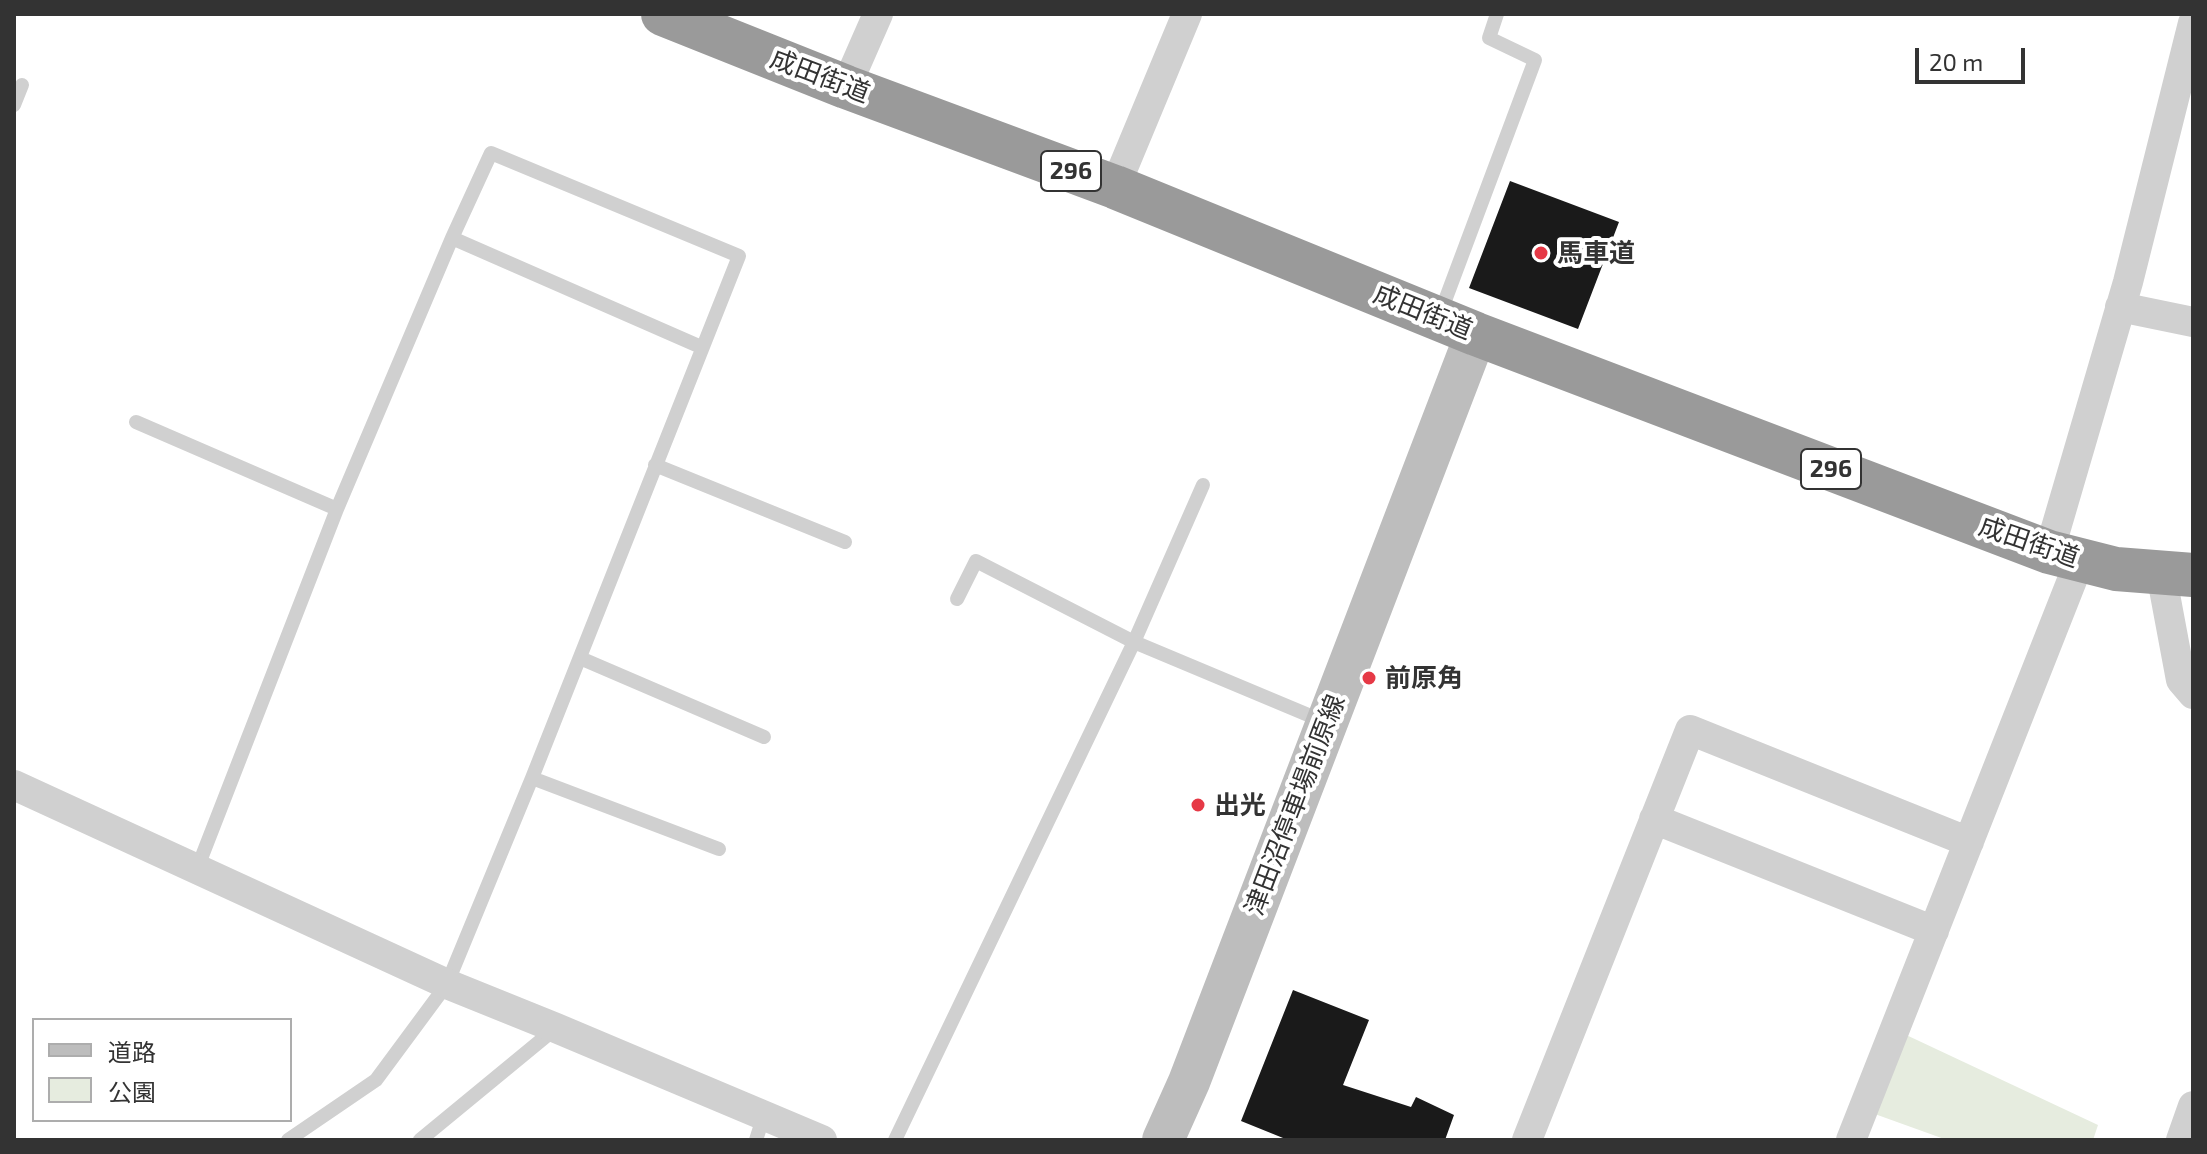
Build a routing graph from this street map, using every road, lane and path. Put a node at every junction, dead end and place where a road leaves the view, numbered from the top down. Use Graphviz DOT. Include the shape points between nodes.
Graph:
graph roads {
  1 [pos="663,14"];
  2 [pos="878,14"];
  3 [pos="1187,14"];
  4 [pos="1497,14"];
  5 [pos="2193,23"];
  6 [pos="22,85"];
  7 [pos="846,87"];
  8 [pos="14,105"];
  9 [pos="1115,187"];
  10 [pos="452,238"];
  11 [pos="2120,307"];
  12 [pos="2193,322"];
  13 [pos="1457,326"];
  14 [pos="701,347"];
  15 [pos="136,422"];
  16 [pos="655,465"];
  17 [pos="1203,485"];
  18 [pos="337,509"];
  19 [pos="845,542"];
  20 [pos="2064,556"];
  21 [pos="2177,574"];
  22 [pos="957,599"];
  23 [pos="1134,642"];
  24 [pos="580,658"];
  25 [pos="2193,694"];
  26 [pos="1327,723"];
  27 [pos="764,737"];
  28 [pos="532,778"];
  29 [pos="14,785"];
  30 [pos="1654,819"];
  31 [pos="1969,842"];
  32 [pos="719,849"];
  33 [pos="197,869"];
  34 [pos="1934,931"];
  35 [pos="447,984"];
  36 [pos="556,1028"];
  37 [pos="2193,1106"];
  38 [pos="760,1128"];
  39 [pos="288,1140"];
  40 [pos="420,1140"];
  41 [pos="822,1140"];
  42 [pos="895,1140"];
  43 [pos="1163,1140"];
  44 [pos="1527,1140"];
  45 [pos="1851,1140"];
  46 [pos="2181,1140"];
  1 -- 7 [label="highway, 成田街道 / 296"];
  2 -- 7 [label="street"];
  3 -- 9 [label="street"];
  4 -- 13 [label="lane" via="1489,38 1535,60"];
  5 -- 11 [label="street"];
  6 -- 8 [label="lane"];
  7 -- 9 [label="highway, 成田街道 / 296"];
  9 -- 13 [label="highway, 成田街道 / 296"];
  10 -- 14 [label="lane"];
  10 -- 14 [label="lane" via="491,153 739,256"];
  10 -- 18 [label="lane"];
  11 -- 12 [label="street"];
  11 -- 20 [label="street"];
  13 -- 20 [label="highway, 成田街道 / 296"];
  13 -- 26 [label="main road, 津田沼停車場前原線"];
  14 -- 16 [label="lane"];
  15 -- 18 [label="lane"];
  16 -- 19 [label="lane"];
  16 -- 24 [label="lane"];
  17 -- 23 [label="lane"];
  18 -- 33 [label="lane"];
  20 -- 21 [label="highway, 成田街道 / 296" via="2116,569"];
  20 -- 31 [label="street"];
  21 -- 25 [label="street" via="2181,680"];
  22 -- 23 [label="lane" via="976,561"];
  23 -- 26 [label="lane"];
  23 -- 42 [label="lane"];
  24 -- 27 [label="lane"];
  24 -- 28 [label="lane"];
  26 -- 43 [label="main road, 津田沼停車場前原線"];
  28 -- 32 [label="lane"];
  28 -- 35 [label="lane"];
  29 -- 33 [label="street"];
  30 -- 31 [label="street" via="1690,730"];
  30 -- 34 [label="street"];
  30 -- 44 [label="street"];
  31 -- 34 [label="street"];
  33 -- 35 [label="street"];
  34 -- 45 [label="street"];
  35 -- 36 [label="street"];
  35 -- 39 [label="lane" via="376,1080"];
  36 -- 38 [label="street"];
  36 -- 40 [label="lane"];
  37 -- 46 [label="street"];
  38 -- 41 [label="street"];
}
